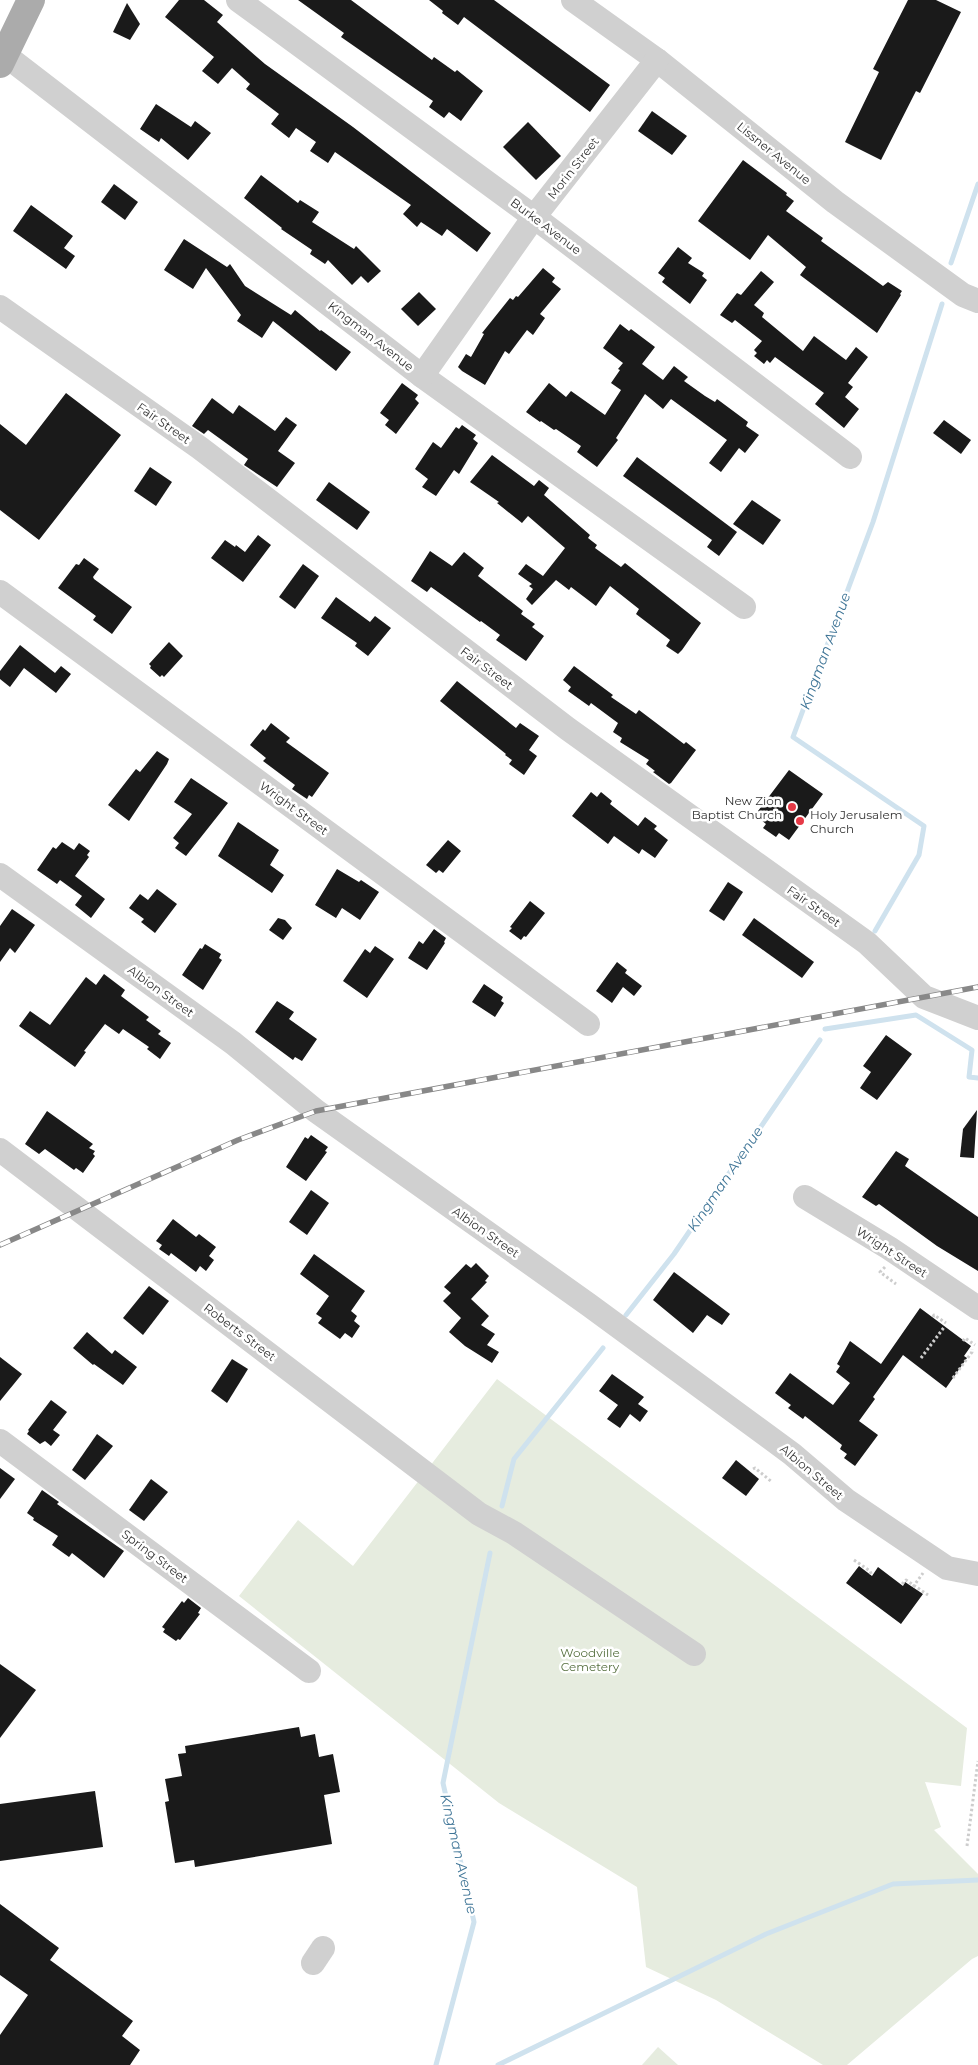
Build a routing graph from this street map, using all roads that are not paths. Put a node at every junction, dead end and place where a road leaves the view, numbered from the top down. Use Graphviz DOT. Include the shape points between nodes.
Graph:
graph roads {
  1 [pos="31,0"];
  2 [pos="238,0"];
  3 [pos="573,0"];
  4 [pos="2,60"];
  5 [pos="657,60"];
  6 [pos="534,216"];
  7 [pos="978,301"];
  8 [pos="0,307"];
  9 [pos="422,376"];
  10 [pos="850,457"];
  11 [pos="0,592"];
  12 [pos="744,606"];
  13 [pos="0,875"];
  14 [pos="978,1018"];
  15 [pos="588,1024"];
  16 [pos="0,1150"];
  17 [pos="805,1197"];
  18 [pos="978,1308"];
  19 [pos="0,1441"];
  20 [pos="978,1574"];
  21 [pos="694,1654"];
  22 [pos="309,1672"];
  1 -- 4 [label="main road"];
  2 -- 6 [label="street, Burke Avenue"];
  3 -- 5 [label="street, Lissner Avenue"];
  4 -- 9 [label="street, Kingman Avenue"];
  5 -- 6 [label="street, Morin Street"];
  5 -- 7 [label="street, Lissner Avenue" via="835,202 963,295"];
  6 -- 9 [label="street, Morin Street"];
  6 -- 10 [label="street, Burke Avenue"];
  8 -- 14 [label="street, Fair Street" via="200,448 568,729 867,943 924,997"];
  9 -- 12 [label="street, Kingman Avenue"];
  11 -- 15 [label="street, Wright Street"];
  13 -- 20 [label="street, Albion Street" via="233,1043 316,1111 792,1454 846,1500 947,1568"];
  16 -- 21 [label="street, Roberts Street" via="479,1514 514,1533"];
  17 -- 18 [label="street, Wright Street"];
  19 -- 22 [label="street, Spring Street"];
}
